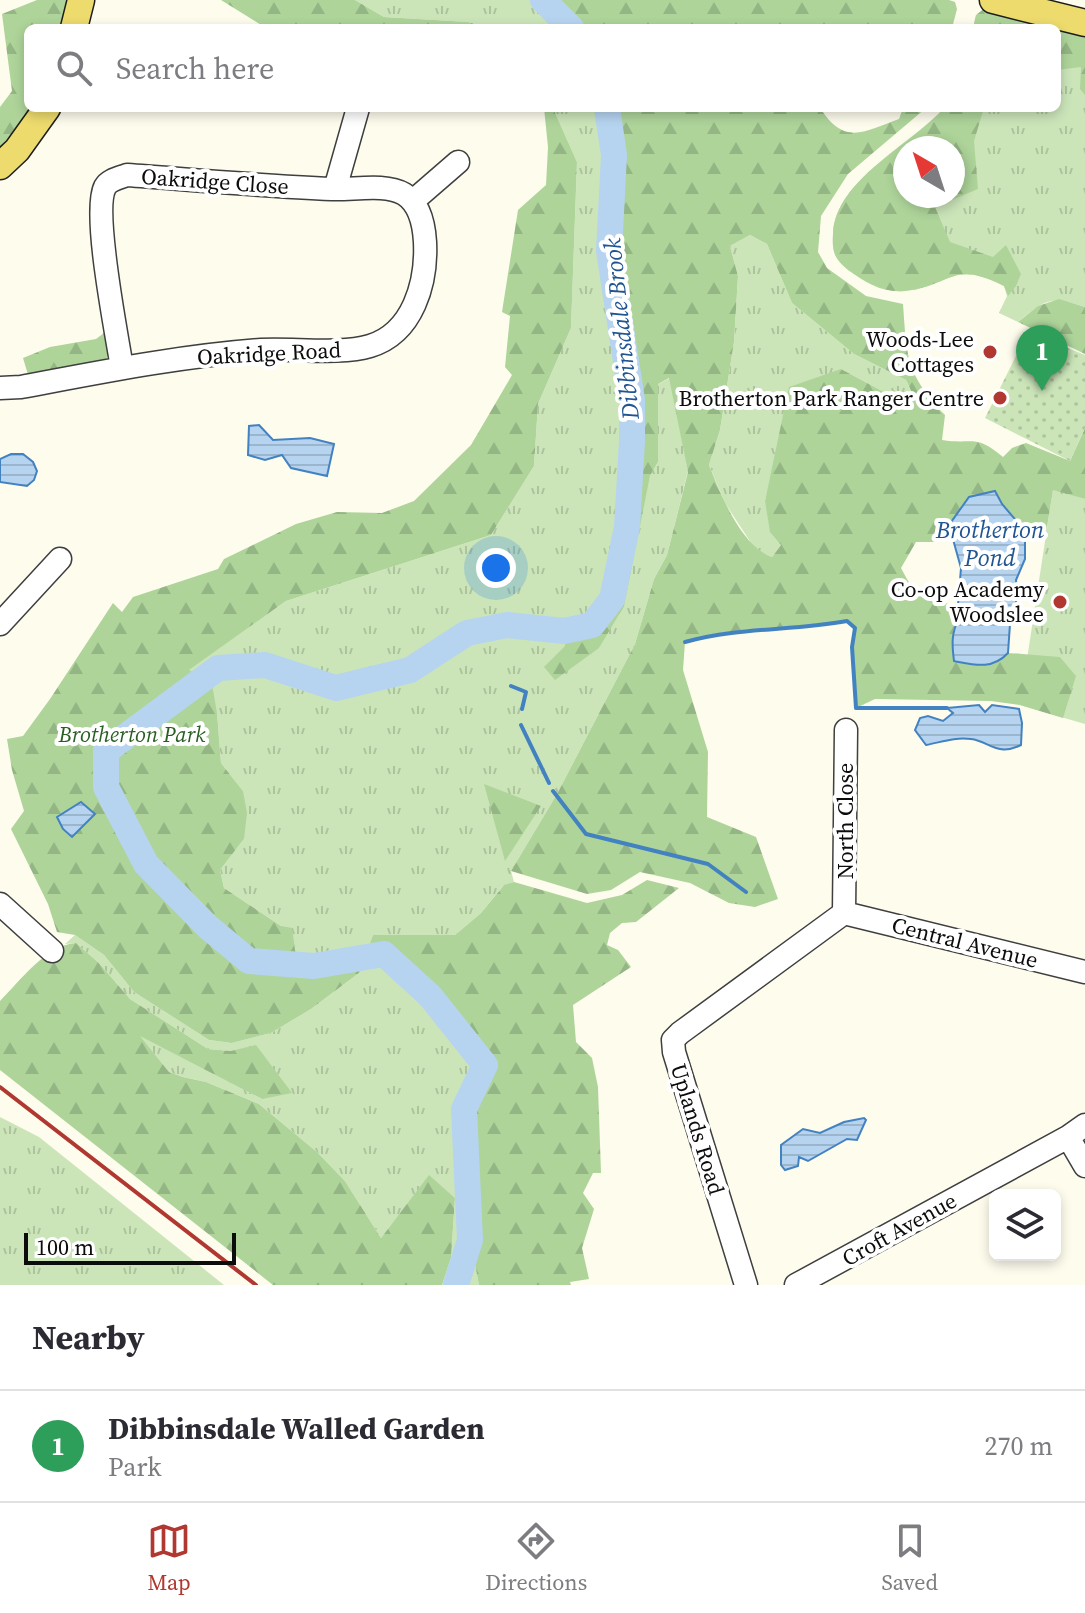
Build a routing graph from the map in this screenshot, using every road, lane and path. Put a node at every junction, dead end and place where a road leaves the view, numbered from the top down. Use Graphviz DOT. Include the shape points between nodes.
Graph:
graph roads {
  1 [pos="81,0"];
  2 [pos="993,0"];
  3 [pos="1085,23"];
  4 [pos="75,24"];
  5 [pos="44,112"];
  6 [pos="357,112"];
  7 [pos="447,164"];
  8 [pos="0,166"];
  9 [pos="335,189"];
  10 [pos="413,201"];
  11 [pos="122,368"];
  12 [pos="0,388"];
  13 [pos="60,559"];
  14 [pos="0,624"];
  15 [pos="846,730"];
  16 [pos="0,904"];
  17 [pos="844,913"];
  18 [pos="52,951"];
  19 [pos="1085,972"];
  20 [pos="1076,1131"];
  21 [pos="1085,1166"];
  22 [pos="746,1285"];
  23 [pos="796,1285"];
  1 -- 4 [label="main road"];
  2 -- 3 [label="main road"];
  5 -- 8 [label="main road"];
  6 -- 9 [label="street"];
  7 -- 10 [label="street"];
  9 -- 10 [label="street, Oakridge Close" via="387,189"];
  9 -- 11 [label="street, Oakridge Close" via="127,175 112,180 101,203"];
  10 -- 11 [label="street, Oakridge Road" via="421,217 426,265 421,290 403,324 389,337 354,349 261,350"];
  11 -- 12 [label="street, Oakridge Road"];
  13 -- 14 [label="street"];
  15 -- 17 [label="street, North Close"];
  16 -- 18 [label="street"];
  17 -- 19 [label="street, Central Avenue"];
  17 -- 22 [label="street, Uplands Road" via="673,1040"];
  20 -- 21 [label="street"];
  20 -- 23 [label="street, Croft Avenue"];
}
